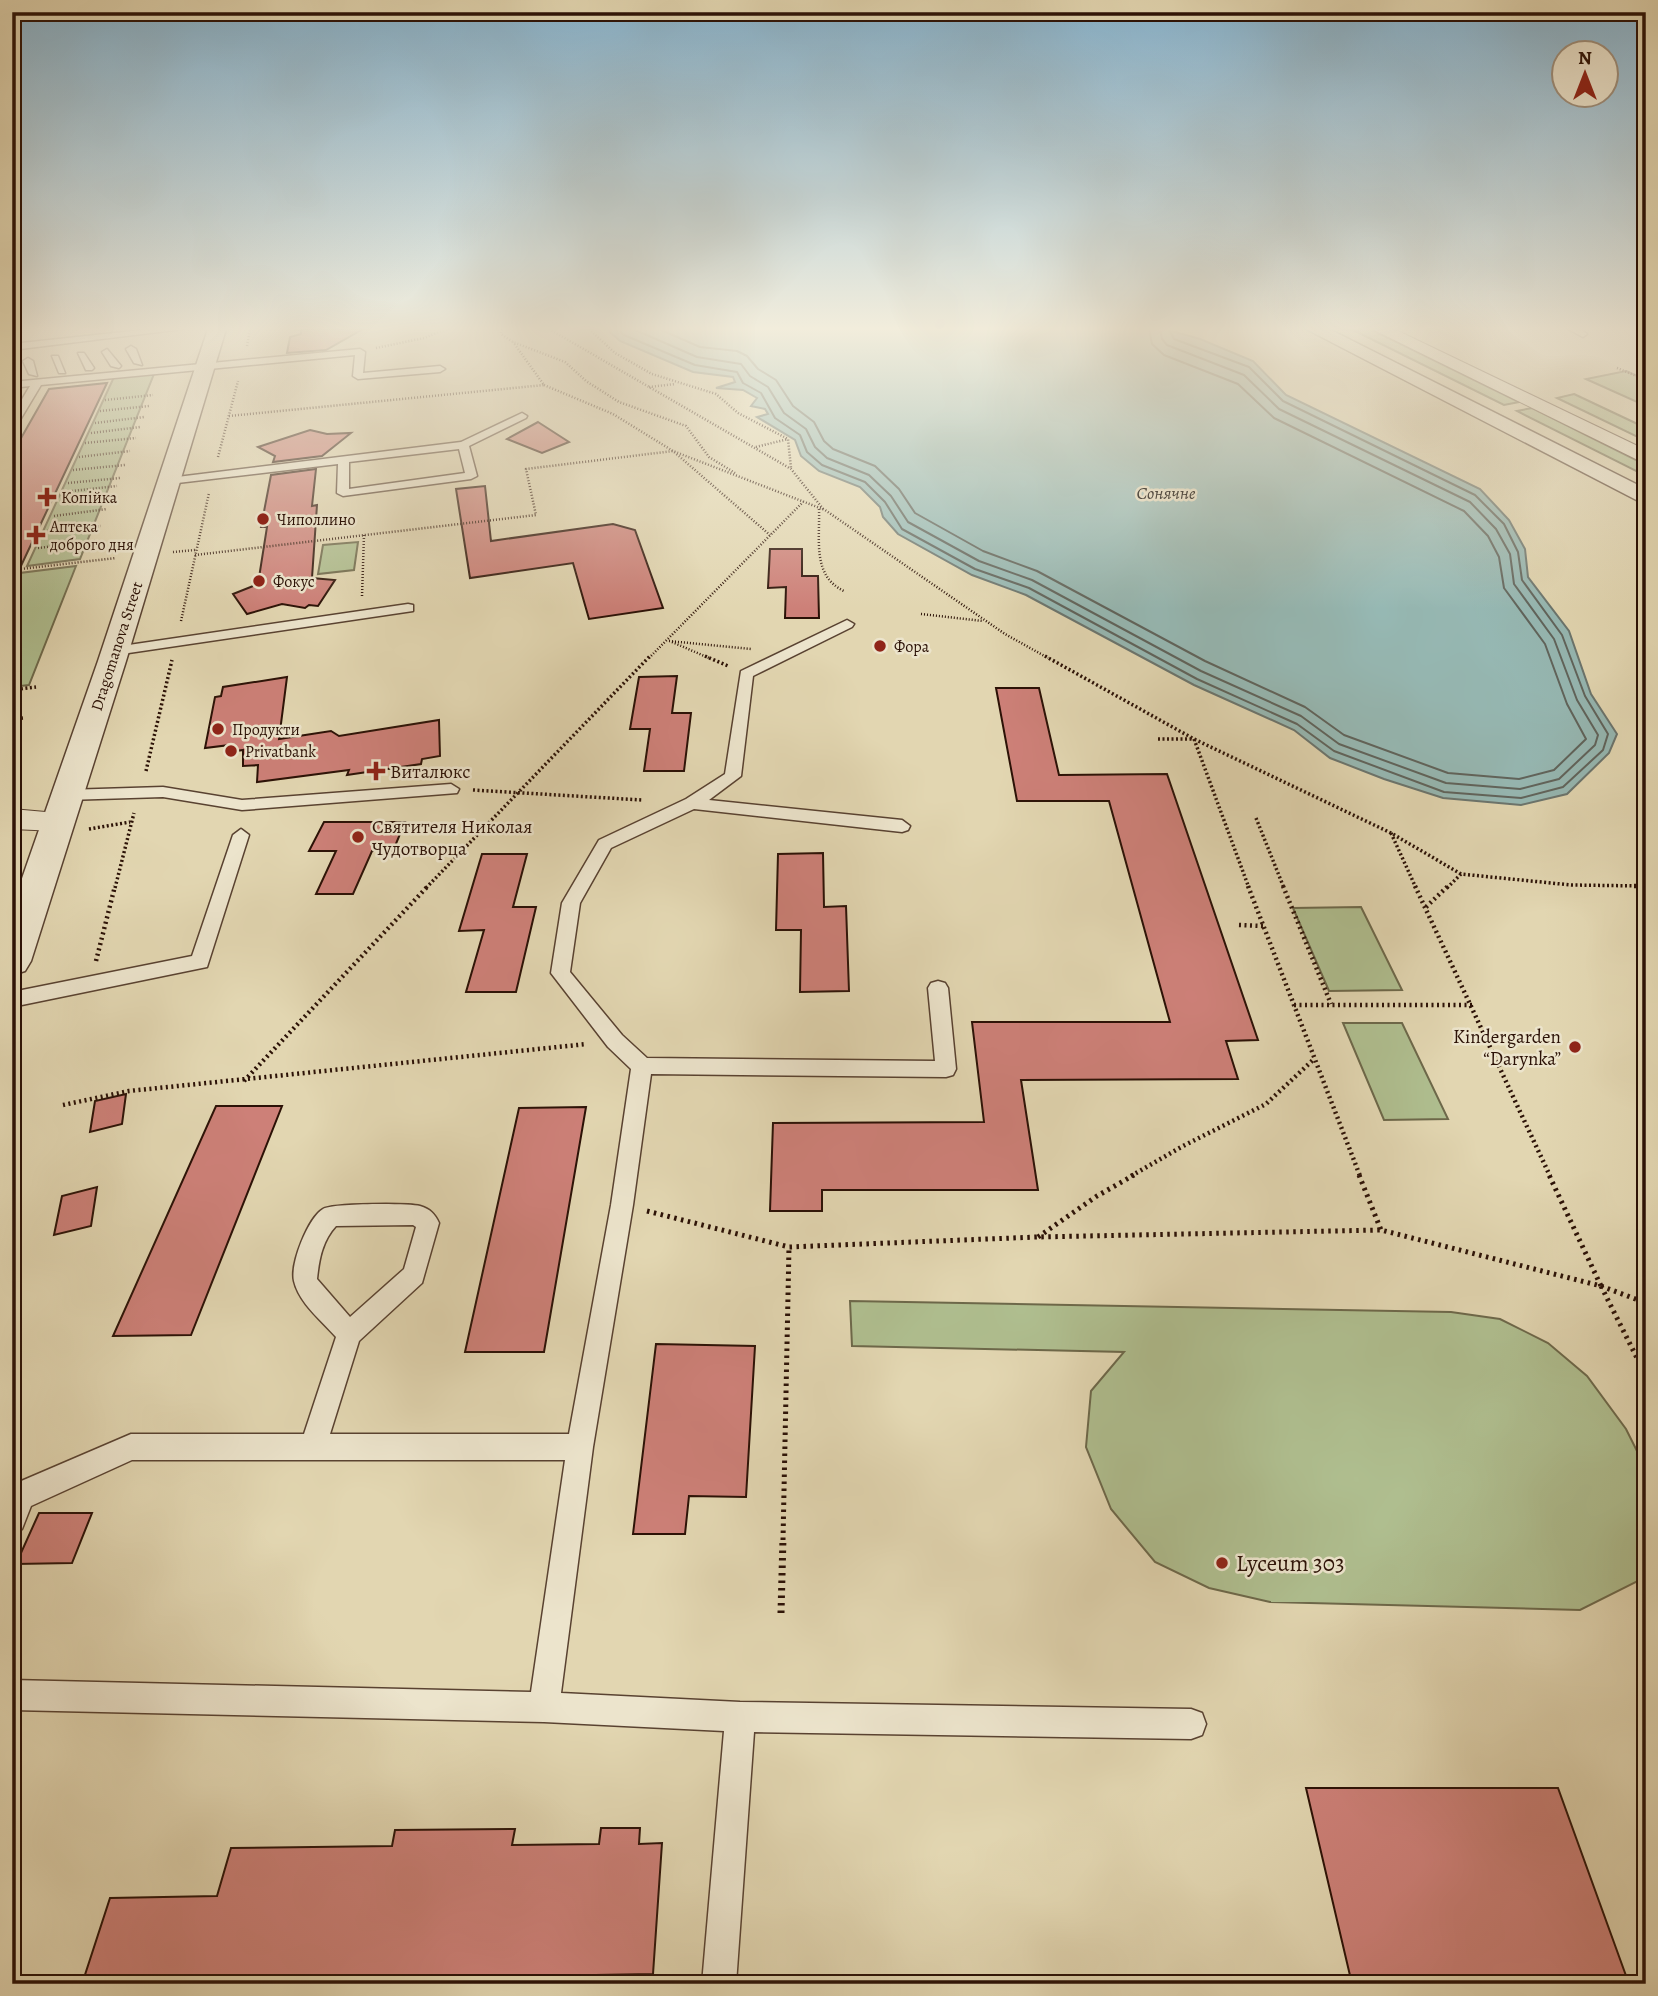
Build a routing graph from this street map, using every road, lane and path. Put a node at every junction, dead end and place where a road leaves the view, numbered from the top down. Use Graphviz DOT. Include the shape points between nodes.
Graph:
graph roads {
  1 [pos="101,422"];
  2 [pos="189,422"];
  3 [pos="227,422"];
  4 [pos="509,422"];
  5 [pos="626,422"];
  6 [pos="675,422"];
  7 [pos="711,422"];
  8 [pos="756,422"];
  9 [pos="1497,422"];
  10 [pos="1572,422"];
  11 [pos="94,423"];
  12 [pos="140,428"];
  13 [pos="91,433"];
  14 [pos="136,438"];
  15 [pos="788,439"];
  16 [pos="85,443"];
  17 [pos="463,445"];
  18 [pos="755,447"];
  19 [pos="130,451"];
  20 [pos="673,451"];
  21 [pos="79,457"];
  22 [pos="1646,458"];
  23 [pos="344,461"];
  24 [pos="125,465"];
  25 [pos="791,469"];
  26 [pos="73,470"];
  27 [pos="213,477"];
  28 [pos="120,478"];
  29 [pos="744,479"];
  30 [pos="169,481"];
  31 [pos="68,483"];
  32 [pos="1620,485"];
  33 [pos="117,486"];
  34 [pos="64,492"];
  35 [pos="113,496"];
  36 [pos="1646,498"];
  37 [pos="60,502"];
  38 [pos="803,502"];
  39 [pos="1646,505"];
  40 [pos="819,508"];
  41 [pos="107,509"];
  42 [pos="825,510"];
  43 [pos="54,516"];
  44 [pos="101,526"];
  45 [pos="47,531"];
  46 [pos="364,535"];
  47 [pos="770,535"];
  48 [pos="95,541"];
  49 [pos="38,548"];
  50 [pos="195,555"];
  51 [pos="87,561"];
  52 [pos="12,570"];
  53 [pos="844,591"];
  54 [pos="408,608"];
  55 [pos="921,614"];
  56 [pos="361,615"];
  57 [pos="984,622"];
  58 [pos="847,624"];
  59 [pos="668,641"];
  60 [pos="176,643"];
  61 [pos="115,651"];
  62 [pos="788,653"];
  63 [pos="746,674"];
  64 [pos="36,687"];
  65 [pos="12,690"];
  66 [pos="24,718"];
  67 [pos="12,719"];
  68 [pos="1158,739"];
  69 [pos="1194,740"];
  70 [pos="451,789"];
  71 [pos="142,790"];
  72 [pos="516,793"];
  73 [pos="692,803"];
  74 [pos="62,808"];
  75 [pos="1255,818"];
  76 [pos="12,819"];
  77 [pos="902,826"];
  78 [pos="1391,833"];
  79 [pos="242,835"];
  80 [pos="1461,874"];
  81 [pos="1646,886"];
  82 [pos="1426,907"];
  83 [pos="1239,925"];
  84 [pos="1264,926"];
  85 [pos="15,948"];
  86 [pos="94,968"];
  87 [pos="938,988"];
  88 [pos="12,1000"];
  89 [pos="1294,1004"];
  90 [pos="1331,1004"];
  91 [pos="1472,1004"];
  92 [pos="615,1041"];
  93 [pos="1313,1060"];
  94 [pos="642,1066"];
  95 [pos="244,1080"];
  96 [pos="63,1105"];
  97 [pos="622,1205"];
  98 [pos="1381,1230"];
  99 [pos="1037,1237"];
  100 [pos="789,1247"];
  101 [pos="1601,1286"];
  102 [pos="1646,1303"];
  103 [pos="349,1334"];
  104 [pos="1646,1376"];
  105 [pos="313,1445"];
  106 [pos="580,1447"];
  107 [pos="15,1505"];
  108 [pos="781,1613"];
  109 [pos="12,1695"];
  110 [pos="544,1707"];
  111 [pos="740,1717"];
  112 [pos="1191,1724"];
  113 [pos="719,1984"];
  1 -- 11 [label="path"];
  2 -- 30 [label="street, Dragomanova Street"];
  3 -- 27 [label="path"];
  4 -- 17 [label="lane"];
  5 -- 20 [label="path"];
  6 -- 29 [label="path" via="686,426 709,457"];
  7 -- 18 [label="path"];
  8 -- 15 [label="path"];
  9 -- 32 [label="street"];
  10 -- 22 [label="street"];
  12 -- 13 [label="path"];
  14 -- 16 [label="path"];
  15 -- 18 [label="path"];
  15 -- 25 [label="path"];
  17 -- 23 [label="lane"];
  17 -- 23 [label="lane" via="471,476 343,493"];
  18 -- 25 [label="path"];
  19 -- 21 [label="path"];
  20 -- 29 [label="path"];
  20 -- 46 [label="path" via="526,469 536,515"];
  20 -- 47 [label="path"];
  23 -- 27 [label="lane"];
  24 -- 26 [label="path"];
  25 -- 42 [label="path"];
  27 -- 30 [label="lane"];
  27 -- 50 [label="path"];
  28 -- 31 [label="path"];
  29 -- 38 [label="path"];
  30 -- 61 [label="street, Dragomanova Street"];
  32 -- 36 [label="street"];
  32 -- 39 [label="street"];
  33 -- 34 [label="path"];
  35 -- 37 [label="path"];
  38 -- 40 [label="path"];
  38 -- 47 [label="path"];
  40 -- 42 [label="path"];
  40 -- 53 [label="path" via="821,571"];
  41 -- 43 [label="path"];
  42 -- 57 [label="path"];
  44 -- 45 [label="path"];
  46 -- 50 [label="path"];
  46 -- 56 [label="path"];
  47 -- 59 [label="path"];
  48 -- 49 [label="path"];
  50 -- 60 [label="path"];
  51 -- 52 [label="path"];
  54 -- 56 [label="lane"];
  55 -- 57 [label="path"];
  56 -- 60 [label="lane"];
  57 -- 69 [label="path"];
  58 -- 62 [label="lane"];
  59 -- 62 [label="path"];
  59 -- 63 [label="path"];
  59 -- 72 [label="path"];
  60 -- 61 [label="lane"];
  60 -- 71 [label="path"];
  61 -- 74 [label="street, Dragomanova Street"];
  62 -- 63 [label="lane"];
  63 -- 73 [label="lane" via="733,776"];
  64 -- 65 [label="path"];
  66 -- 67 [label="path"];
  68 -- 69 [label="path"];
  69 -- 78 [label="path"];
  69 -- 84 [label="path"];
  70 -- 71 [label="lane" via="242,804"];
  70 -- 72 [label="path"];
  71 -- 74 [label="lane"];
  71 -- 86 [label="path"];
  72 -- 73 [label="path"];
  72 -- 95 [label="path"];
  73 -- 77 [label="lane"];
  73 -- 92 [label="lane" via="605,844 571,903 560,973"];
  74 -- 76 [label="street"];
  74 -- 85 [label="street, Dragomanova Street"];
  75 -- 90 [label="path"];
  78 -- 80 [label="path"];
  78 -- 82 [label="path"];
  79 -- 88 [label="lane" via="200,962"];
  80 -- 81 [label="path" via="1517,882"];
  80 -- 82 [label="path"];
  82 -- 91 [label="path"];
  83 -- 84 [label="path"];
  84 -- 89 [label="path"];
  87 -- 94 [label="lane" via="946,1069"];
  89 -- 90 [label="path"];
  89 -- 93 [label="path"];
  90 -- 91 [label="path"];
  91 -- 101 [label="path"];
  92 -- 94 [label="lane"];
  92 -- 95 [label="path"];
  93 -- 98 [label="path"];
  93 -- 99 [label="path" via="1266,1104 1183,1146"];
  94 -- 97 [label="lane"];
  95 -- 96 [label="path" via="129,1091"];
  97 -- 100 [label="path"];
  97 -- 106 [label="lane"];
  98 -- 99 [label="path"];
  98 -- 101 [label="path"];
  99 -- 100 [label="path"];
  100 -- 108 [label="path"];
  101 -- 102 [label="path"];
  101 -- 104 [label="path"];
  103 -- 103 [label="lane" via="414,1275 428,1223 421,1217 331,1216 323,1222 305,1280"];
  103 -- 105 [label="lane"];
  105 -- 106 [label="lane"];
  105 -- 107 [label="lane" via="131,1447"];
  106 -- 110 [label="lane"];
  109 -- 110 [label="lane"];
  110 -- 111 [label="lane"];
  111 -- 112 [label="lane"];
  111 -- 113 [label="lane"];
}
